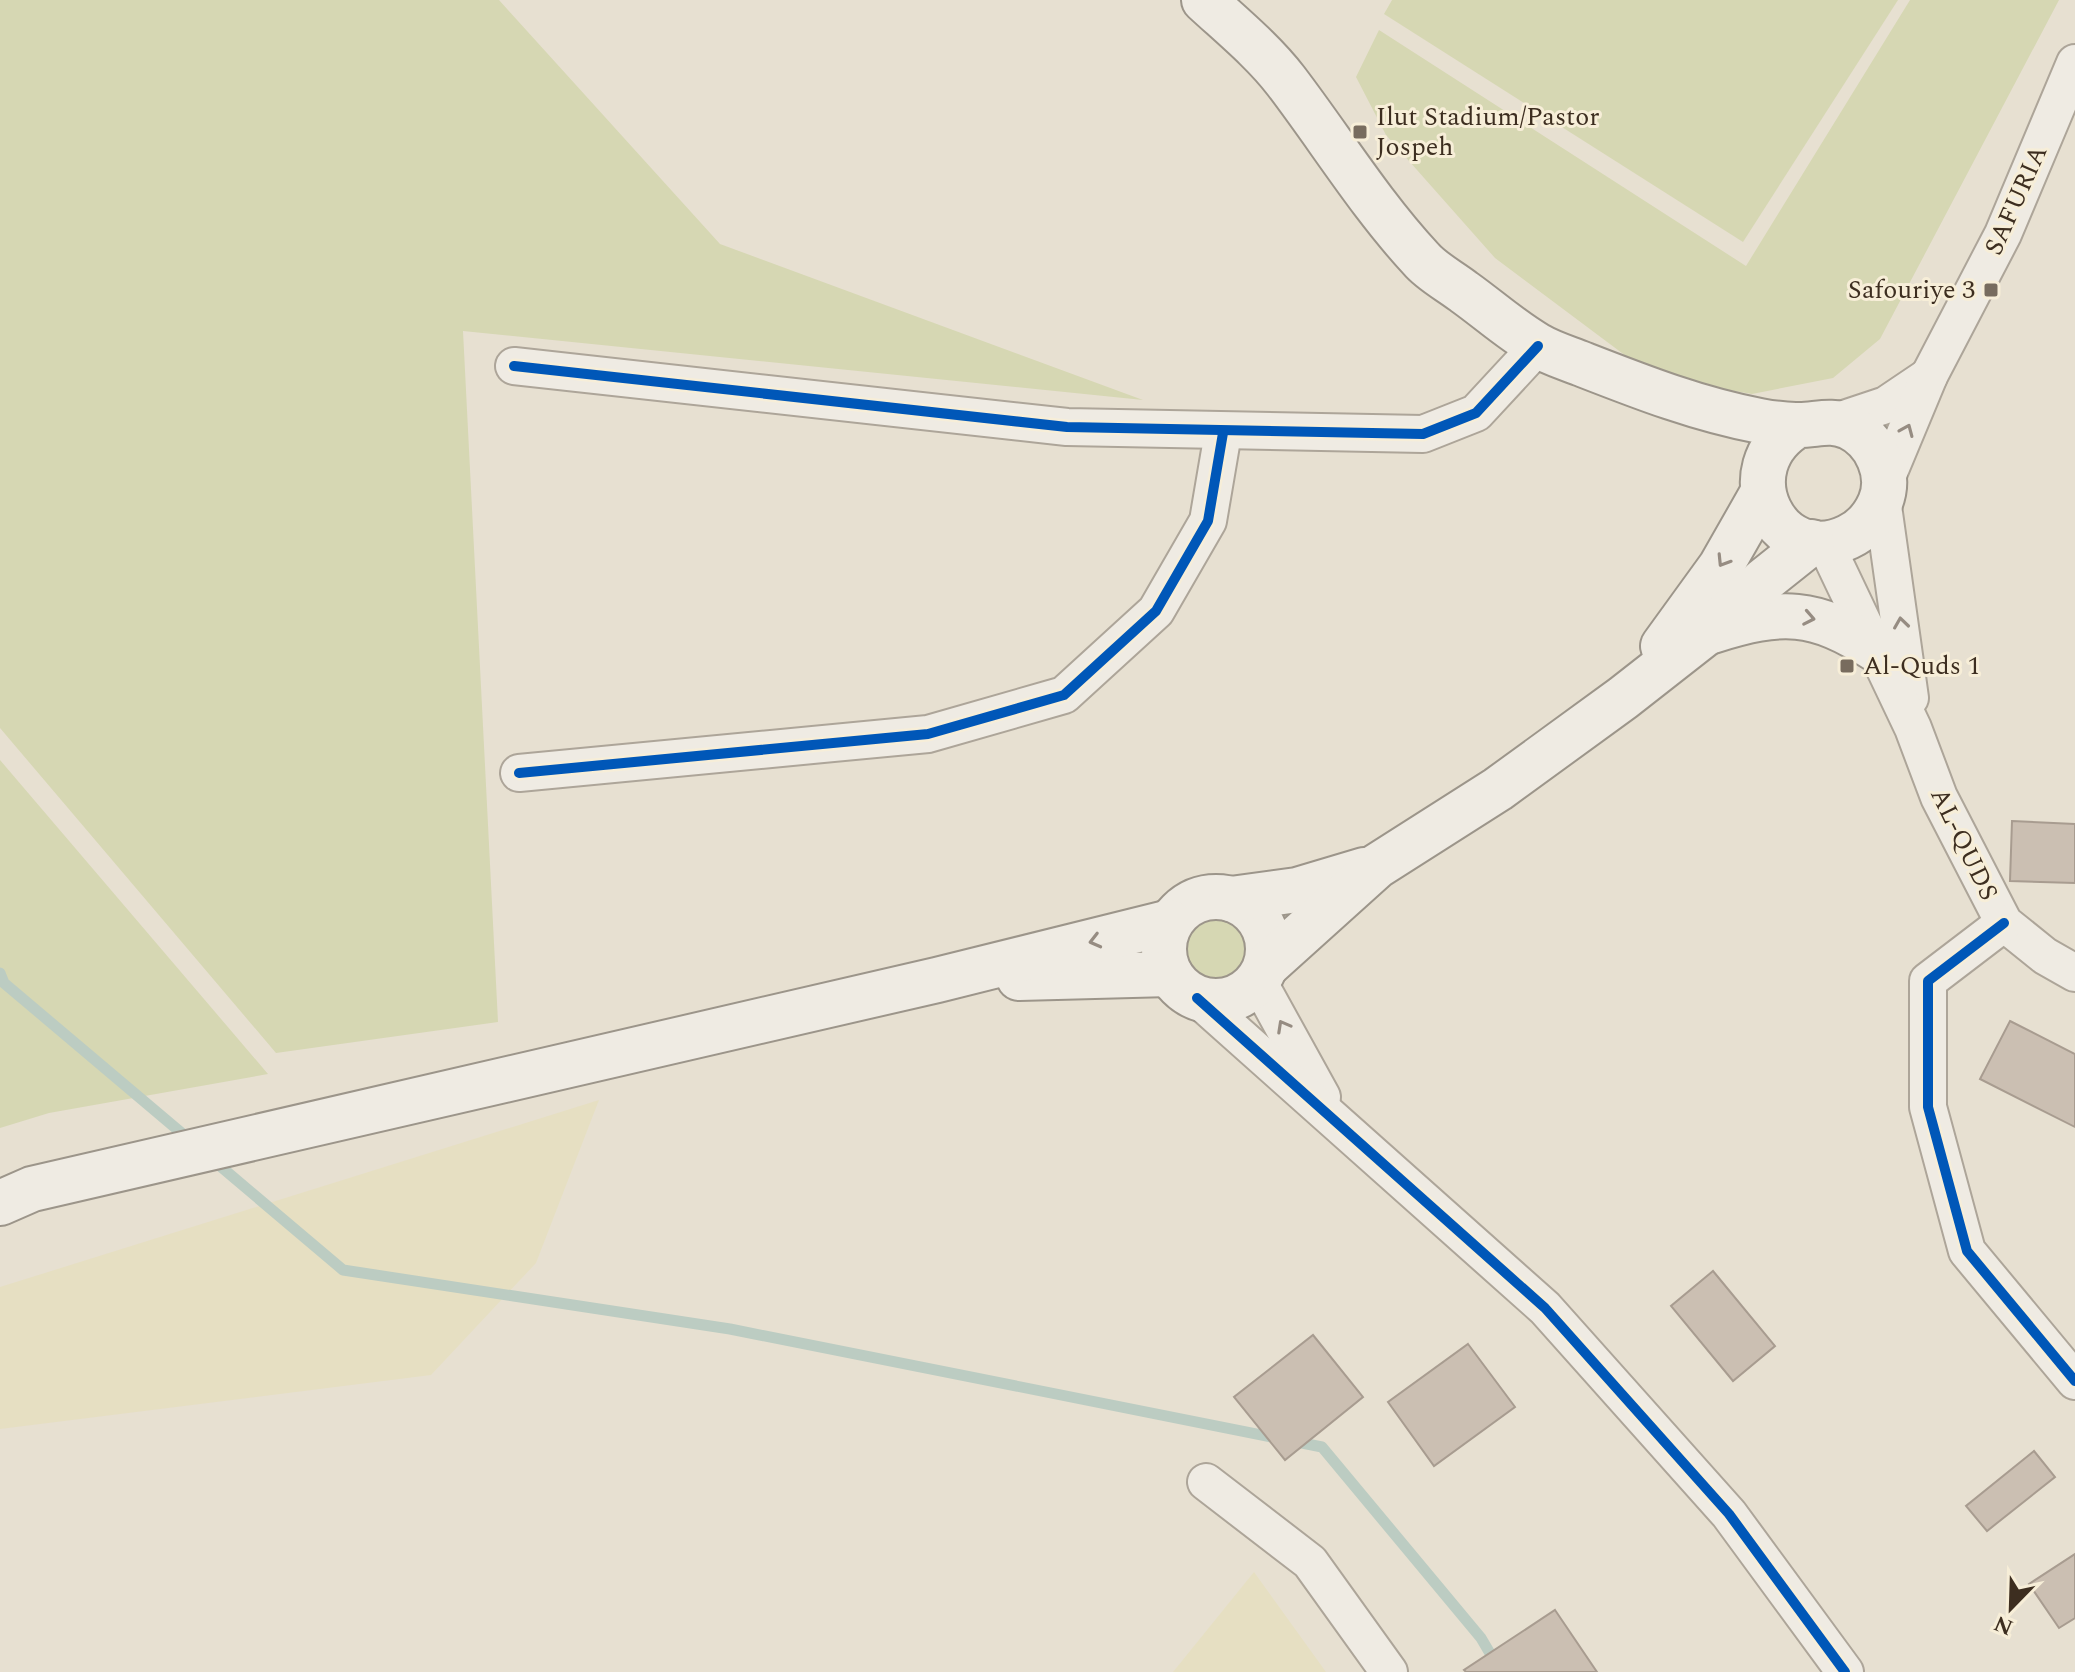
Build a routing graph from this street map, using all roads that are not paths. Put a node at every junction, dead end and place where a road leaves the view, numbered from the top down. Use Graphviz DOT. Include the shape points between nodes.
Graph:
graph roads {
  1 [pos="1204,0"];
  2 [pos="2075,63"];
  3 [pos="1538,346"];
  4 [pos="514,366"];
  5 [pos="1929,376"];
  6 [pos="1674,401"];
  7 [pos="1817,424"];
  8 [pos="1223,433"];
  9 [pos="1762,487"];
  10 [pos="1883,492"];
  11 [pos="1819,543"];
  12 [pos="1706,633"];
  13 [pos="1877,650"];
  14 [pos="1623,698"];
  15 [pos="1913,728"];
  16 [pos="519,773"];
  17 [pos="1377,866"];
  18 [pos="1231,899"];
  19 [pos="1170,922"];
  20 [pos="2004,923"];
  21 [pos="1262,973"];
  22 [pos="2075,973"];
  23 [pos="937,980"];
  24 [pos="1184,986"];
  25 [pos="1335,1119"];
  26 [pos="0,1203"];
  27 [pos="2075,1381"];
  28 [pos="1206,1482"];
  29 [pos="1389,1672"];
  30 [pos="1845,1672"];
  1 -- 3 [label="main road" via="1283,77 1422,261"];
  2 -- 5 [label="street, SAFURIA" via="2003,234"];
  3 -- 6 [label="main road"];
  3 -- 8 [label="street" via="1476,413 1423,434"];
  4 -- 8 [label="street" via="1067,427"];
  5 -- 7 [label="street" via="1886,405"];
  10 -- 5 [label="street, SAFURIA, one-way"];
  6 -- 7 [label="main road"];
  6 -- 9 [label="main road" via="1731,447"];
  7 -- 9 [label="main road" via="1786,432 1768,453"];
  7 -- 10 [label="main road" via="1865,438 1876,451"];
  8 -- 16 [label="street" via="1208,521 1156,611 1064,695 928,734"];
  9 -- 11 [label="main road" via="1780,526"];
  9 -- 14 [label="main road, one-way" via="1721,566"];
  10 -- 11 [label="main road" via="1874,516 1860,530"];
  15 -- 10 [label="street, one-way"];
  11 -- 12 [label="main road" via="1763,581"];
  11 -- 13 [label="street"];
  12 -- 13 [label="main road, one-way" via="1762,615 1794,616 1825,621"];
  12 -- 14 [label="main road"];
  13 -- 15 [label="street"];
  14 -- 17 [label="main road" via="1498,789"];
  15 -- 20 [label="street, AL-QUDS" via="1939,797"];
  17 -- 18 [label="main road" via="1297,890"];
  17 -- 21 [label="main road"];
  18 -- 19 [label="main road" via="1198,899"];
  18 -- 21 [label="main road" via="1247,907 1266,933"];
  19 -- 23 [label="main road, one-way"];
  19 -- 24 [label="main road" via="1164,957"];
  20 -- 22 [label="street, AL-QUDS"];
  20 -- 27 [label="street" via="1928,981 1928,1107 1967,1251"];
  21 -- 24 [label="main road" via="1246,992 1231,999"];
  25 -- 21 [label="street, one-way"];
  23 -- 24 [label="main road"];
  23 -- 26 [label="main road" via="32,1189"];
  24 -- 25 [label="street"];
  25 -- 30 [label="street" via="1545,1308 1729,1514"];
  28 -- 29 [label="street" via="1310,1562"];
}
